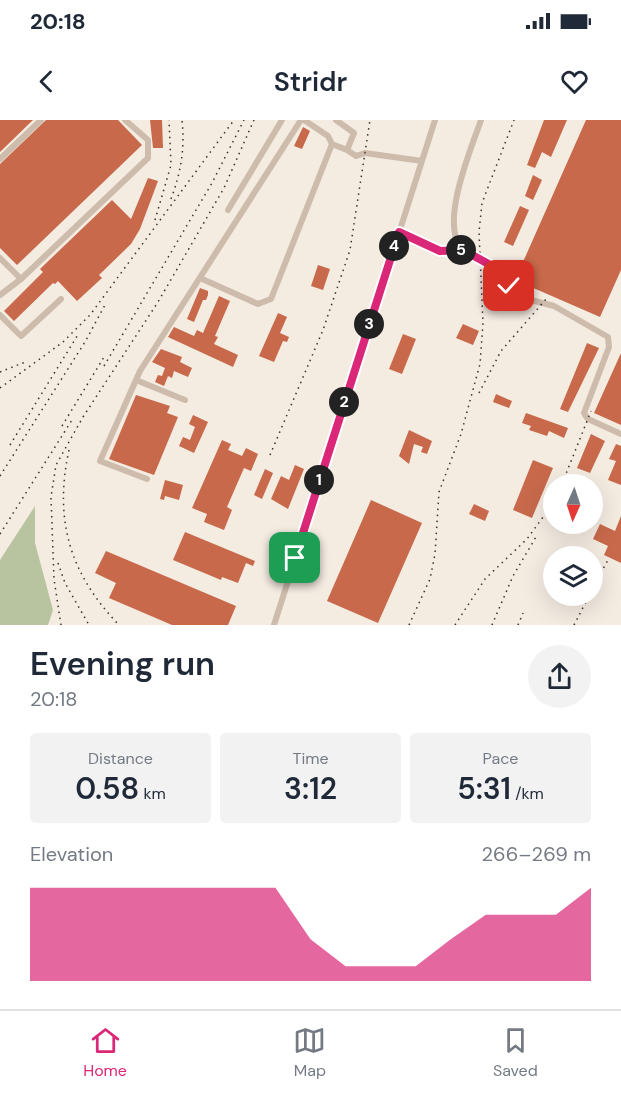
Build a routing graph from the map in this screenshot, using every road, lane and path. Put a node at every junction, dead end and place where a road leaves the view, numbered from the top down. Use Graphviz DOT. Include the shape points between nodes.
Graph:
graph roads {
  1 [pos="41,120"];
  2 [pos="125,120"];
  3 [pos="282,120"];
  4 [pos="303,120"];
  5 [pos="337,120"];
  6 [pos="435,120"];
  7 [pos="481,120"];
  8 [pos="332,144"];
  9 [pos="347,150"];
  10 [pos="0,159"];
  11 [pos="422,161"];
  12 [pos="228,210"];
  13 [pos="399,232"];
  14 [pos="463,250"];
  15 [pos="0,258"];
  16 [pos="200,278"];
  17 [pos="21,279"];
  18 [pos="0,296"];
  19 [pos="61,299"];
  20 [pos="0,315"];
  21 [pos="136,380"];
  22 [pos="185,400"];
  23 [pos="621,434"];
  24 [pos="147,479"];
  25 [pos="274,625"];
  1 -- 10 [label="street"];
  2 -- 17 [label="street" via="148,140 148,158"];
  3 -- 12 [label="street"];
  4 -- 8 [label="street" via="328,136"];
  4 -- 16 [label="street"];
  5 -- 9 [label="street" via="354,133"];
  6 -- 11 [label="street"];
  7 -- 14 [label="street" via="453,214 455,234"];
  8 -- 9 [label="street"];
  8 -- 16 [label="street" via="272,298 258,304"];
  9 -- 11 [label="street" via="356,156 365,153"];
  11 -- 13 [label="street"];
  13 -- 14 [label="street" via="440,251"];
  13 -- 25 [label="street"];
  14 -- 23 [label="street" via="505,273 509,286 523,297 554,306 608,336 609,347 584,413 588,419"];
  15 -- 17 [label="street"];
  16 -- 21 [label="street"];
  17 -- 18 [label="street"];
  19 -- 20 [label="street" via="21,336"];
  21 -- 22 [label="street"];
  21 -- 24 [label="street" via="99,461"];
}
